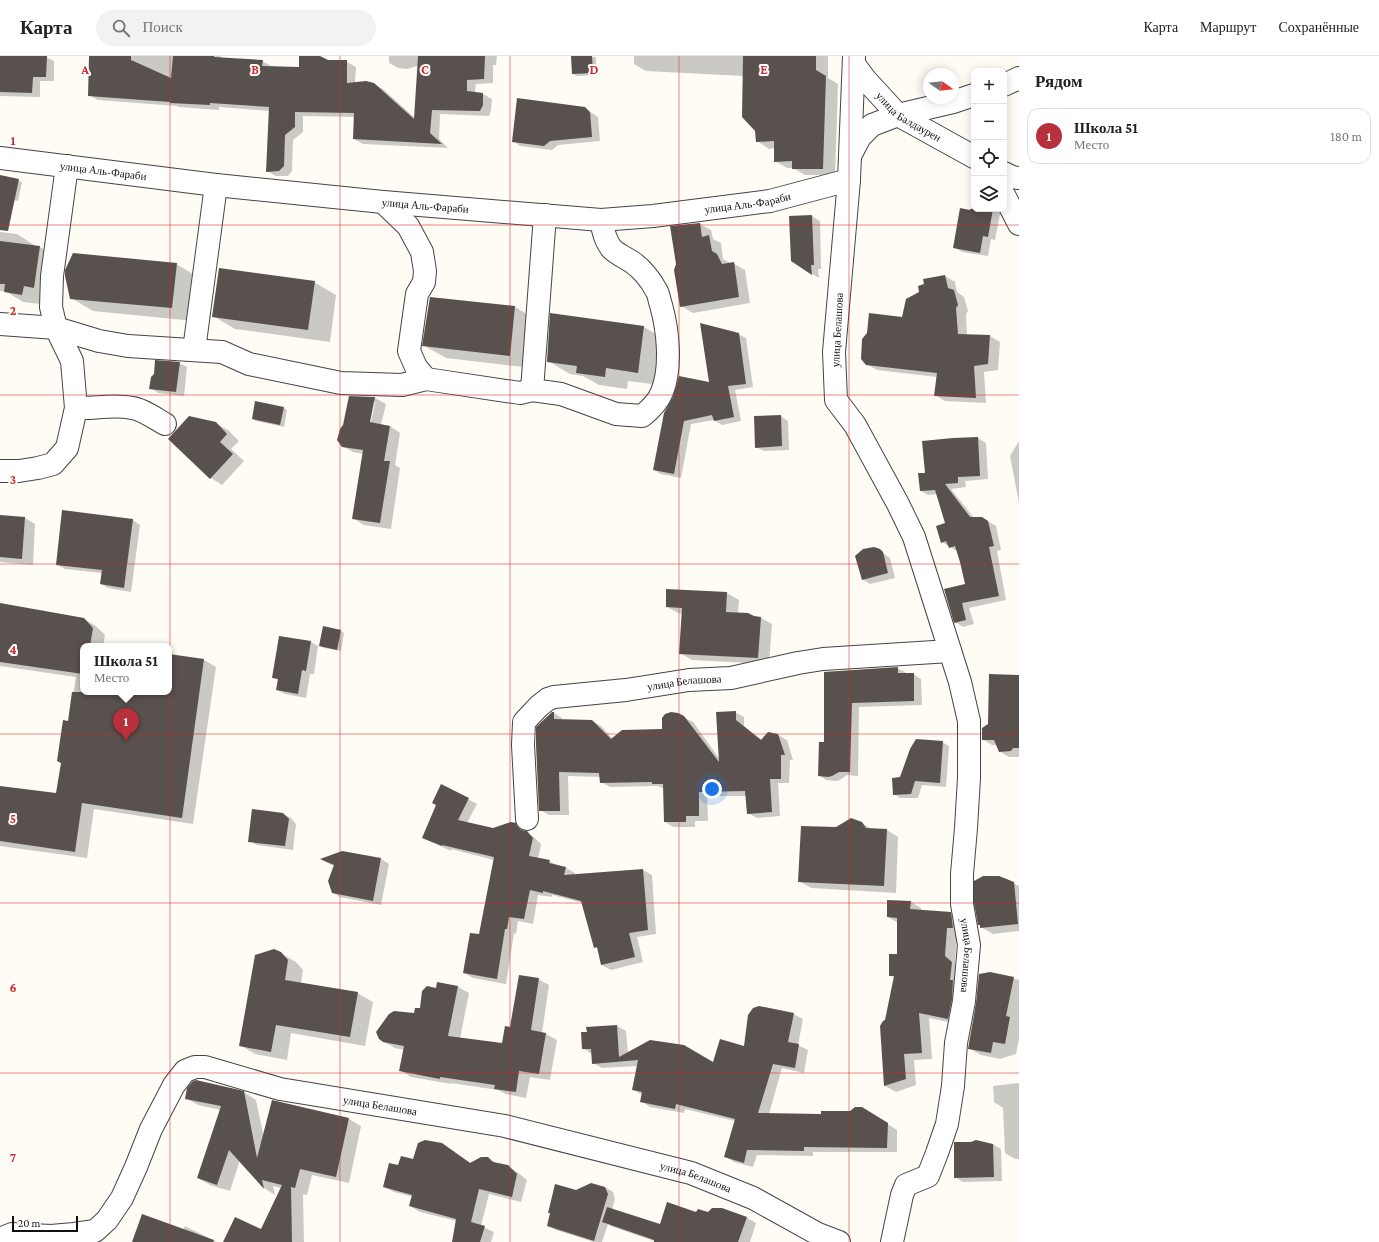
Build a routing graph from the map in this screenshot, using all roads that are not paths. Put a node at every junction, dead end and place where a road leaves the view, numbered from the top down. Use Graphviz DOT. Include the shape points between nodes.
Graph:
graph roads {
  1 [pos="854,60"];
  2 [pos="1019,78"];
  3 [pos="1007,84"];
  4 [pos="971,96"];
  5 [pos="898,115"];
  6 [pos="971,155"];
  7 [pos="850,156"];
  8 [pos="0,158"];
  9 [pos="67,166"];
  10 [pos="1007,174"];
  11 [pos="1019,178"];
  12 [pos="849,180"];
  13 [pos="216,185"];
  14 [pos="1007,200"];
  15 [pos="383,202"];
  16 [pos="545,215"];
  17 [pos="601,220"];
  18 [pos="1019,224"];
  19 [pos="0,324"];
  20 [pos="56,328"];
  21 [pos="194,350"];
  22 [pos="426,379"];
  23 [pos="532,390"];
  24 [pos="76,408"];
  25 [pos="165,424"];
  26 [pos="0,471"];
  27 [pos="950,651"];
  28 [pos="527,819"];
  29 [pos="0,1239"];
  30 [pos="839,1242"];
  31 [pos="892,1242"];
  1 -- 5 [label="street, улица Балдаурен" via="865,79"];
  1 -- 7 [label="street, улица Белашова"];
  2 -- 3 [label="street"];
  4 -- 5 [label="street"];
  5 -- 6 [label="street, улица Балдаурен"];
  5 -- 7 [label="street" via="872,125 860,137"];
  7 -- 12 [label="street, улица Белашова"];
  8 -- 9 [label="street, улица Аль-Фараби"];
  9 -- 13 [label="street, улица Аль-Фараби"];
  9 -- 20 [label="street" via="52,276 51,307"];
  10 -- 11 [label="street"];
  12 -- 17 [label="street, улица Аль-Фараби" via="770,201"];
  12 -- 27 [label="street, улица Белашова" via="834,352 836,400 855,425 914,537"];
  13 -- 15 [label="street, улица Аль-Фараби"];
  13 -- 21 [label="street"];
  14 -- 18 [label="street"];
  15 -- 16 [label="street, улица Аль-Фараби"];
  15 -- 22 [label="street" via="408,226 422,252 424,282 417,294 409,351 416,367"];
  16 -- 17 [label="street, улица Аль-Фараби"];
  16 -- 23 [label="street"];
  17 -- 23 [label="street" via="612,249 634,264 657,290 666,322 668,360 662,392 642,416 616,414 561,394"];
  19 -- 20 [label="street"];
  20 -- 21 [label="street" via="128,346"];
  20 -- 24 [label="street" via="72,361"];
  21 -- 22 [label="street" via="222,352 249,364 340,383 402,385"];
  22 -- 23 [label="street" via="520,393"];
  24 -- 25 [label="street" via="133,408"];
  24 -- 26 [label="street" via="67,448 53,464 19,471"];
  27 -- 28 [label="street, улица Белашова" via="823,659 731,678 689,680 548,699 524,722"];
  27 -- 31 [label="street, улица Белашова" via="969,721 969,778 962,874 962,904 968,945 964,1001 946,1124 928,1176 906,1185"];
  29 -- 30 [label="street, улица Белашова" via="12,1234 51,1236 95,1231 107,1220 122,1198 151,1129 174,1085 185,1071 205,1067 280,1089 505,1126 691,1173 753,1198 818,1234"];
}
